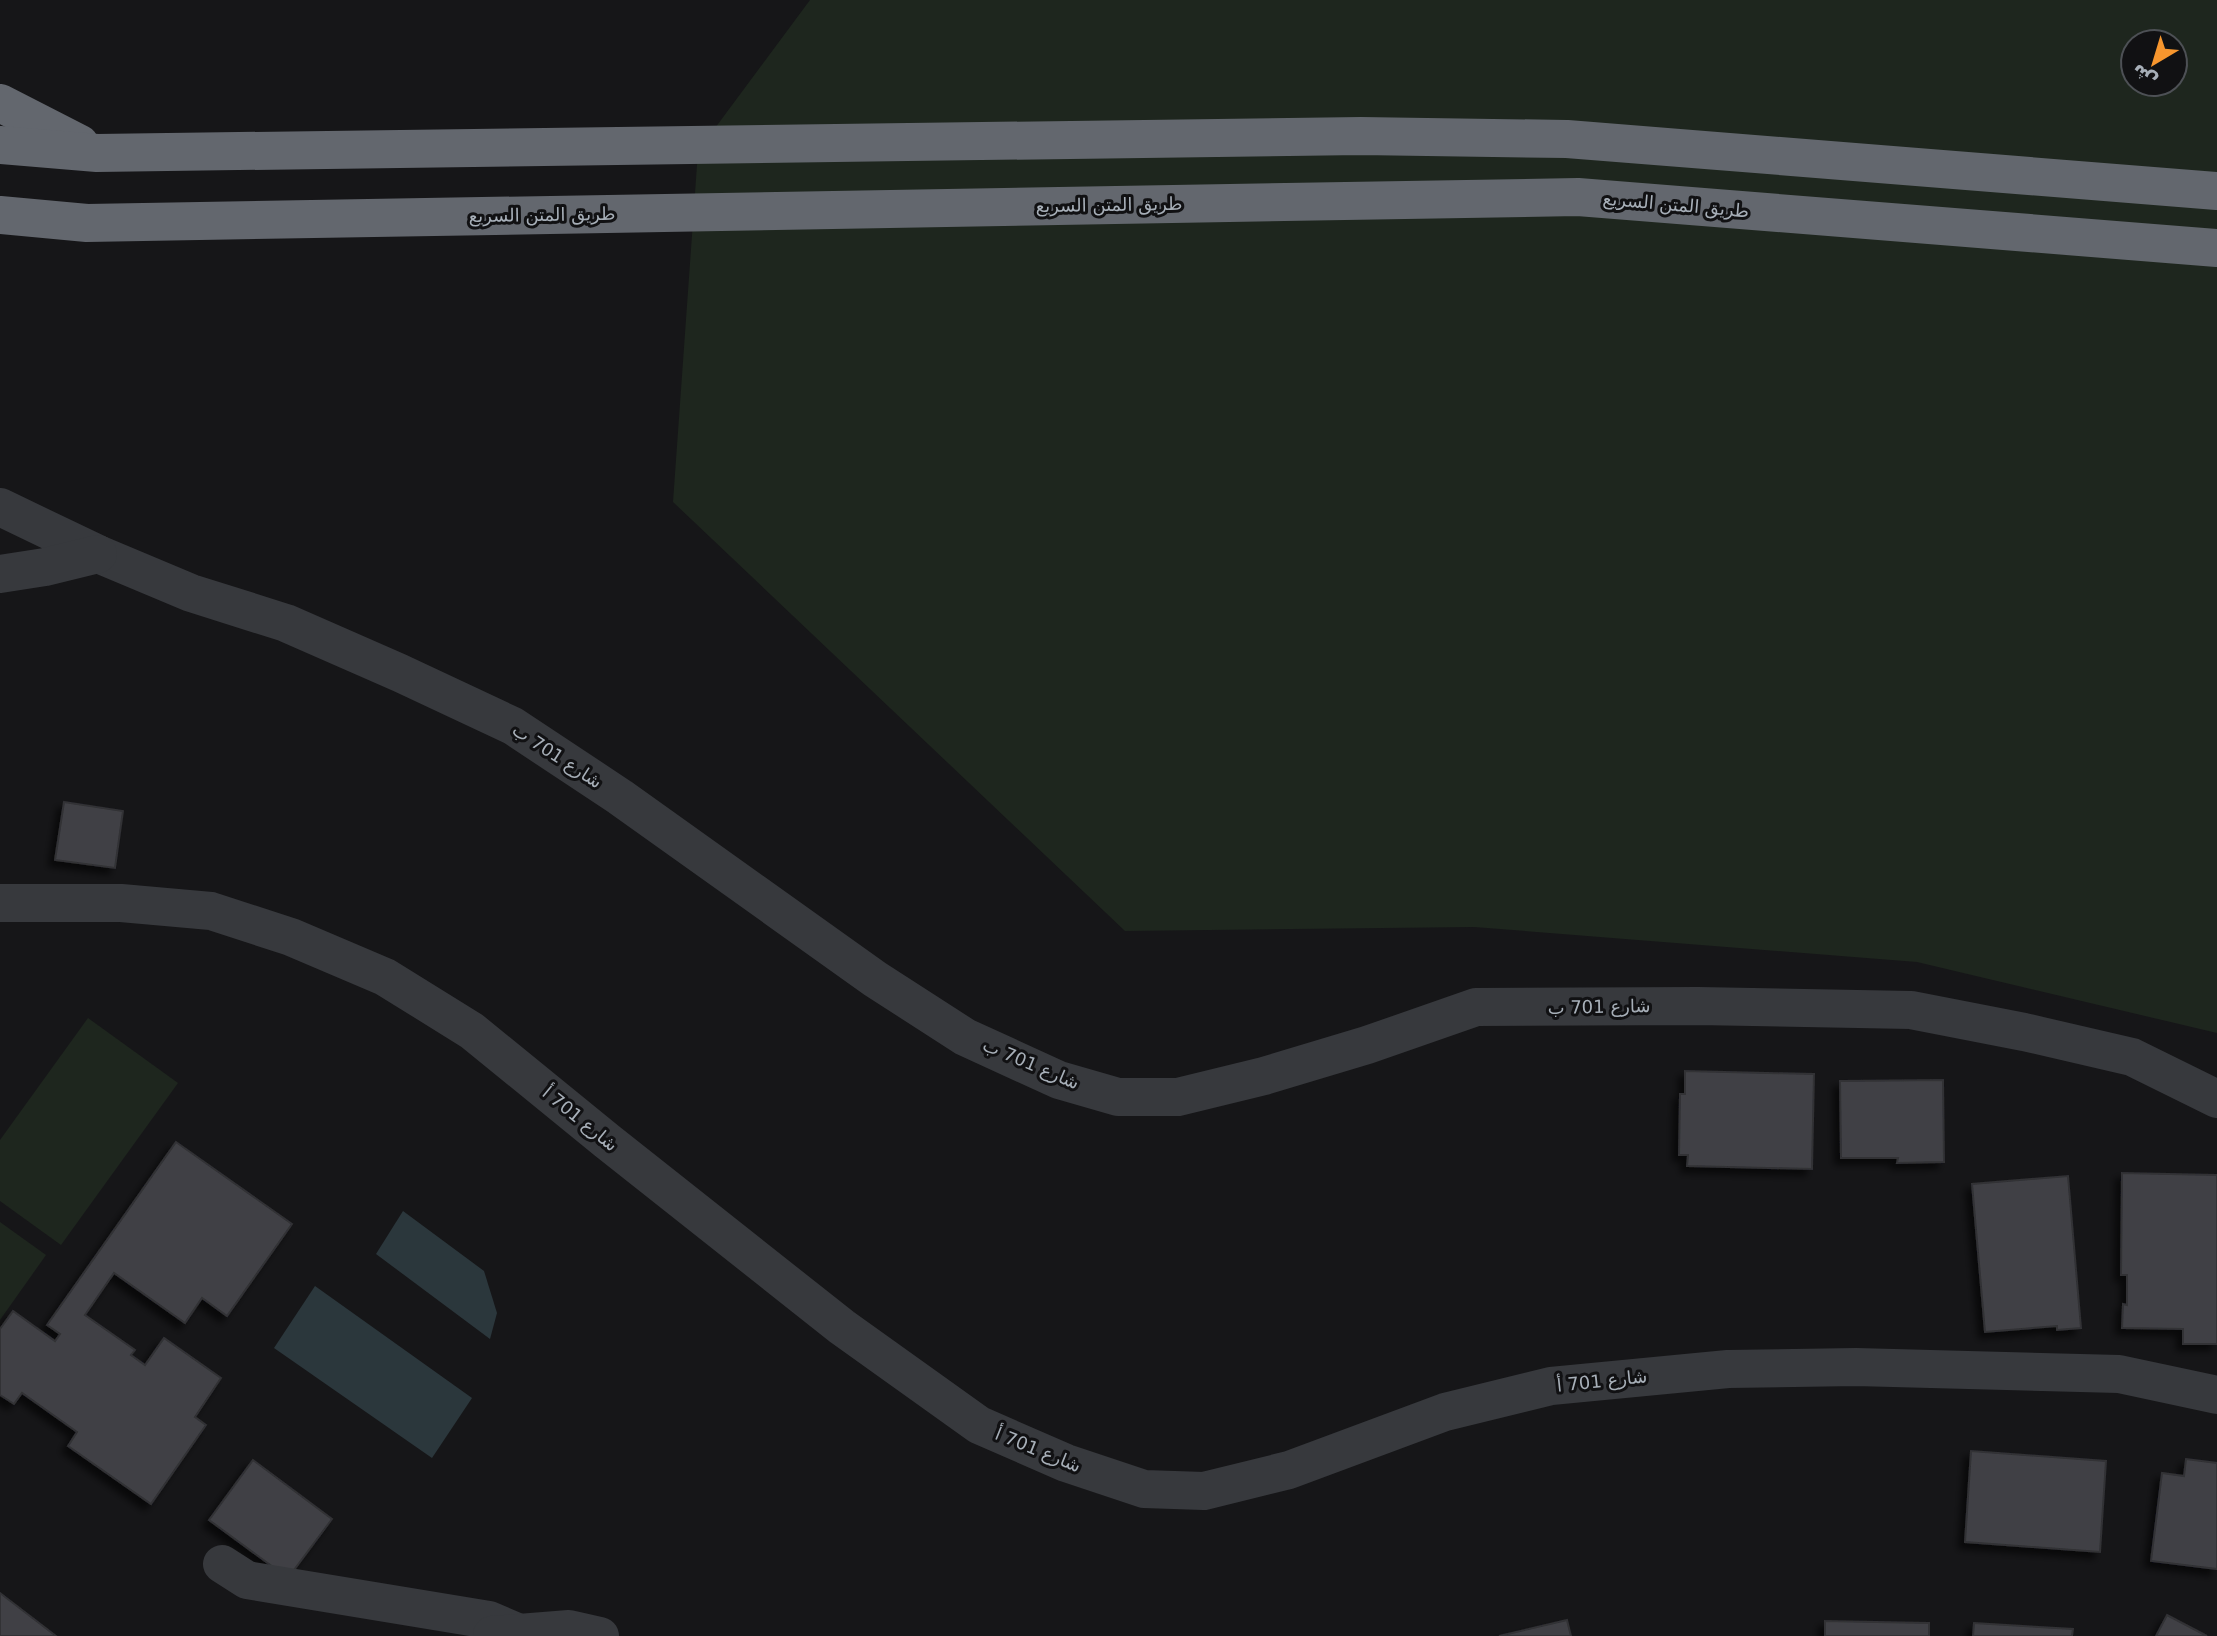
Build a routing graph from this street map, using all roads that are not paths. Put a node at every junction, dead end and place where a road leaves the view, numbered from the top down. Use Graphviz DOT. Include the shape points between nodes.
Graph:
graph roads {
  1 [pos="0,103"];
  2 [pos="0,145"];
  3 [pos="97,153"];
  4 [pos="2217,191"];
  5 [pos="0,215"];
  6 [pos="2217,248"];
  7 [pos="0,507"];
  8 [pos="97,554"];
  9 [pos="0,574"];
  10 [pos="0,904"];
  11 [pos="2217,1099"];
  12 [pos="2217,1395"];
  13 [pos="222,1564"];
  14 [pos="502,1634"];
  15 [pos="600,1636"];
  1 -- 3 [label="highway"];
  2 -- 3 [label="highway"];
  3 -- 4 [label="highway" via="1361,136 1567,139"];
  5 -- 6 [label="highway, طريق المتن السريع" via="87,223 1578,197"];
  7 -- 8 [label="street, شارع 701 ب"];
  8 -- 9 [label="street"];
  8 -- 11 [label="street, شارع 701 ب" via="191,593 286,623 513,726 965,1037 1059,1080 1118,1097 1178,1097 1252,1079 1476,1007 1698,1006 1911,1010 2132,1057"];
  10 -- 12 [label="street, شارع 701 أ" via="121,903 211,911 291,937 385,977 472,1031 842,1327 979,1425 1066,1463 1144,1489 1204,1491 1289,1470 1445,1412 1551,1386 1728,1369 1856,1367 2119,1374"];
  13 -- 14 [label="street" via="257,1583 489,1620"];
  14 -- 15 [label="street" via="569,1629"];
}
